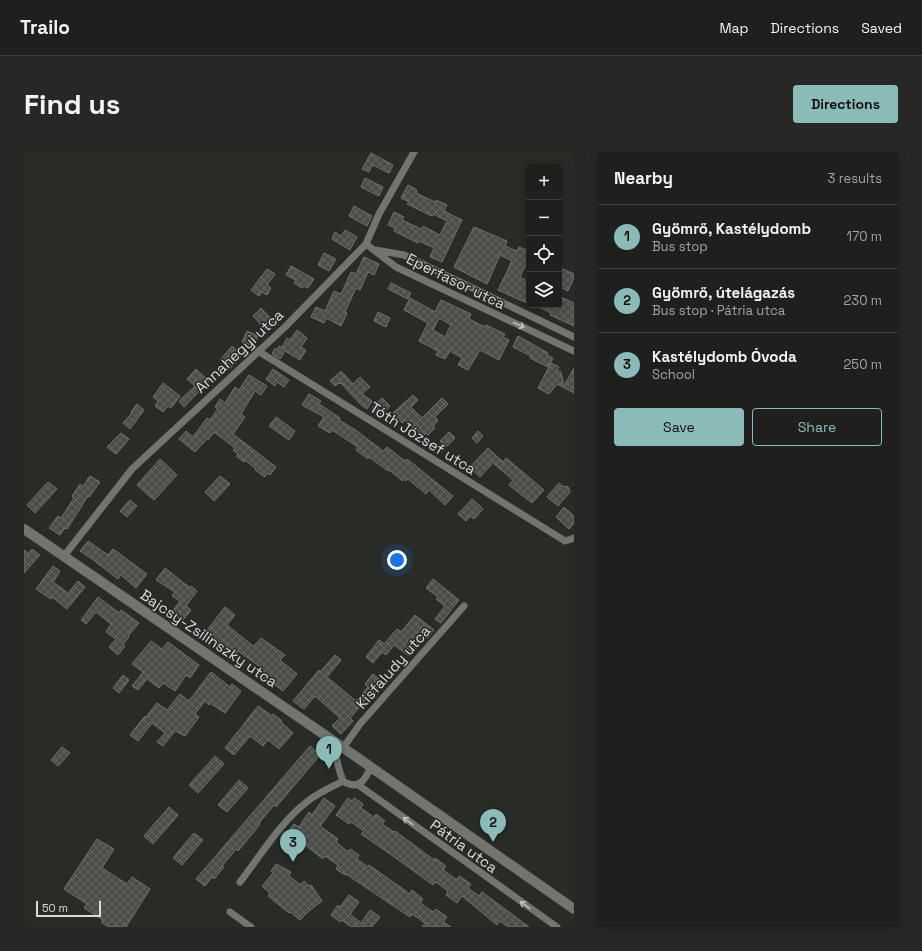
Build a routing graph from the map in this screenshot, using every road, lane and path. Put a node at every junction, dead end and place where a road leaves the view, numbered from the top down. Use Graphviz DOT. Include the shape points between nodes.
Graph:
graph roads {
  1 [pos="414,152"];
  2 [pos="366,244"];
  3 [pos="373,249"];
  4 [pos="574,337"];
  5 [pos="258,351"];
  6 [pos="574,351"];
  7 [pos="24,528"];
  8 [pos="574,538"];
  9 [pos="64,556"];
  10 [pos="464,606"];
  11 [pos="339,745"];
  12 [pos="374,770"];
  13 [pos="343,781"];
  14 [pos="357,784"];
  15 [pos="240,882"];
  16 [pos="574,909"];
  17 [pos="230,912"];
  18 [pos="251,927"];
  19 [pos="557,927"];
  1 -- 2 [label="street, Annahegyi utca" via="379,214"];
  2 -- 3 [label="street, Eperfasor utca"];
  2 -- 5 [label="street, Annahegyi utca"];
  3 -- 4 [label="street, Eperfasor utca" via="404,255"];
  3 -- 6 [label="street, Eperfasor utca, one-way" via="396,267"];
  5 -- 8 [label="street, Tóth József utca" via="565,541"];
  5 -- 9 [label="street, Annahegyi utca" via="132,469"];
  7 -- 9 [label="main road, Bajcsy-Zsilinszky utca"];
  9 -- 11 [label="main road, Bajcsy-Zsilinszky utca"];
  10 -- 11 [label="street, Kisfaludy utca"];
  11 -- 12 [label="main road, Bajcsy-Zsilinszky utca"];
  11 -- 13 [label="street" via="335,757"];
  12 -- 14 [label="street"];
  12 -- 16 [label="main road, Bajcsy-Zsilinszky utca"];
  13 -- 14 [label="street"];
  13 -- 15 [label="street" via="302,805 284,824"];
  19 -- 14 [label="street, Pátria utca, one-way"];
  17 -- 18 [label="street"];
}
